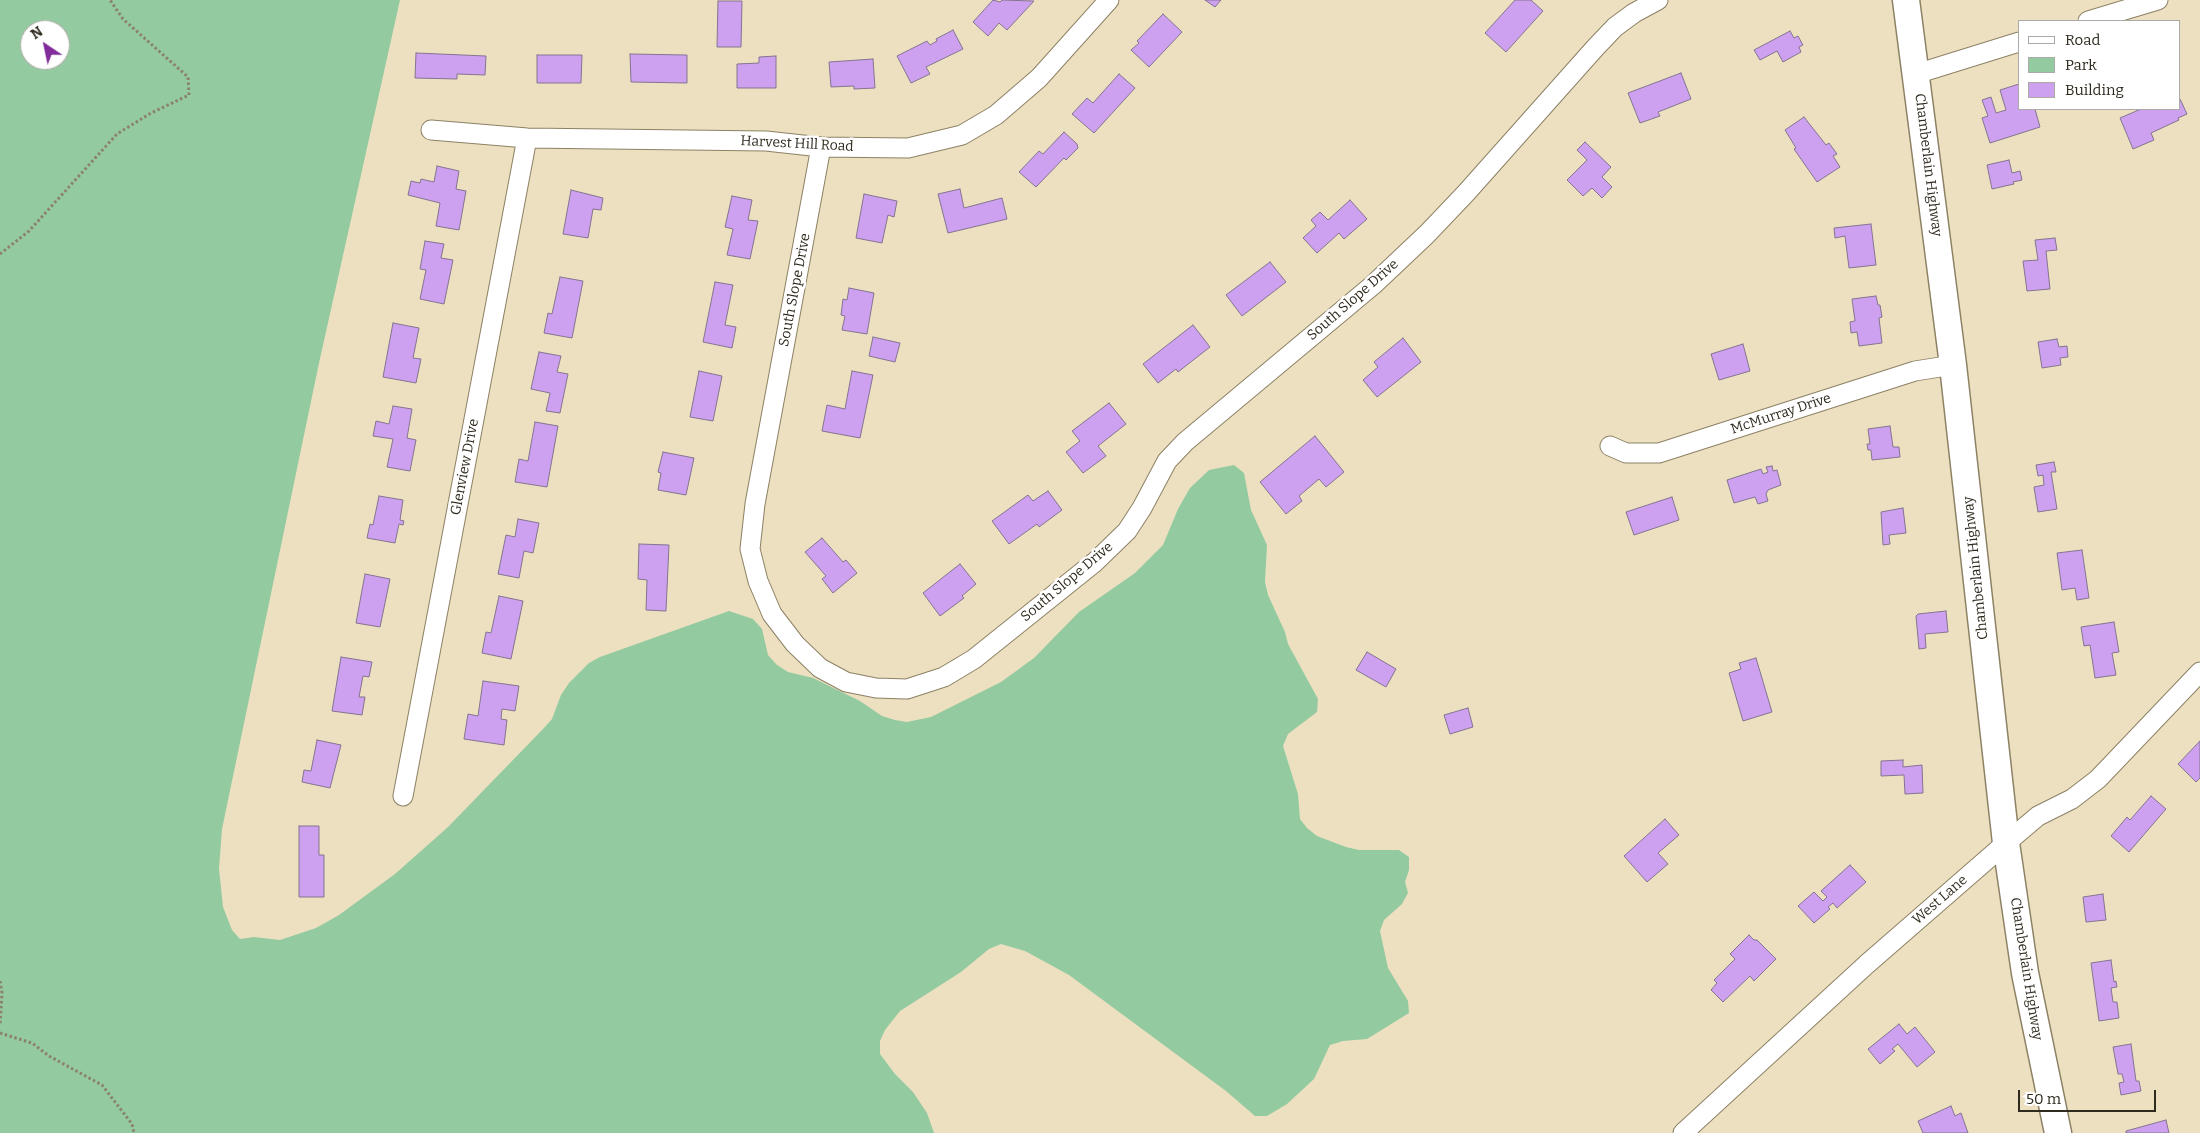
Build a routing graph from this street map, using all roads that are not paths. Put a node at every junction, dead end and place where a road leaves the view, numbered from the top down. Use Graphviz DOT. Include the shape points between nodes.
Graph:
graph roads {
  1 [pos="1109,0"];
  2 [pos="1658,0"];
  3 [pos="1906,0"];
  4 [pos="2158,0"];
  5 [pos="2091,20"];
  6 [pos="2018,42"];
  7 [pos="1916,74"];
  8 [pos="431,130"];
  9 [pos="527,138"];
  10 [pos="821,147"];
  11 [pos="1953,365"];
  12 [pos="1610,446"];
  13 [pos="2200,672"];
  14 [pos="403,796"];
  15 [pos="2006,842"];
  16 [pos="1683,1133"];
  17 [pos="2058,1133"];
  1 -- 10 [label="street, Harvest Hill Road" via="1039,78 996,115 962,135 908,148"];
  2 -- 10 [label="street, South Slope Drive" via="1634,13 1595,48 1466,194 1373,285 1185,442 1167,461 1127,531 1095,562 974,660 944,677 908,689 876,688 846,682 820,668 795,644 772,614 758,581 750,549 755,504"];
  3 -- 7 [label="main road, Chamberlain Highway"];
  4 -- 5 [label="street"];
  6 -- 7 [label="street"];
  7 -- 11 [label="main road, Chamberlain Highway"];
  8 -- 9 [label="street, Harvest Hill Road"];
  9 -- 10 [label="street, Harvest Hill Road" via="766,141"];
  9 -- 14 [label="street, Glenview Drive"];
  11 -- 12 [label="street, McMurray Drive" via="1915,371 1659,453 1626,453"];
  11 -- 15 [label="main road, Chamberlain Highway"];
  13 -- 15 [label="street, West Lane" via="2098,779 2072,798 2038,816"];
  15 -- 16 [label="street, West Lane"];
  15 -- 17 [label="main road, Chamberlain Highway" via="2025,974"];
}
